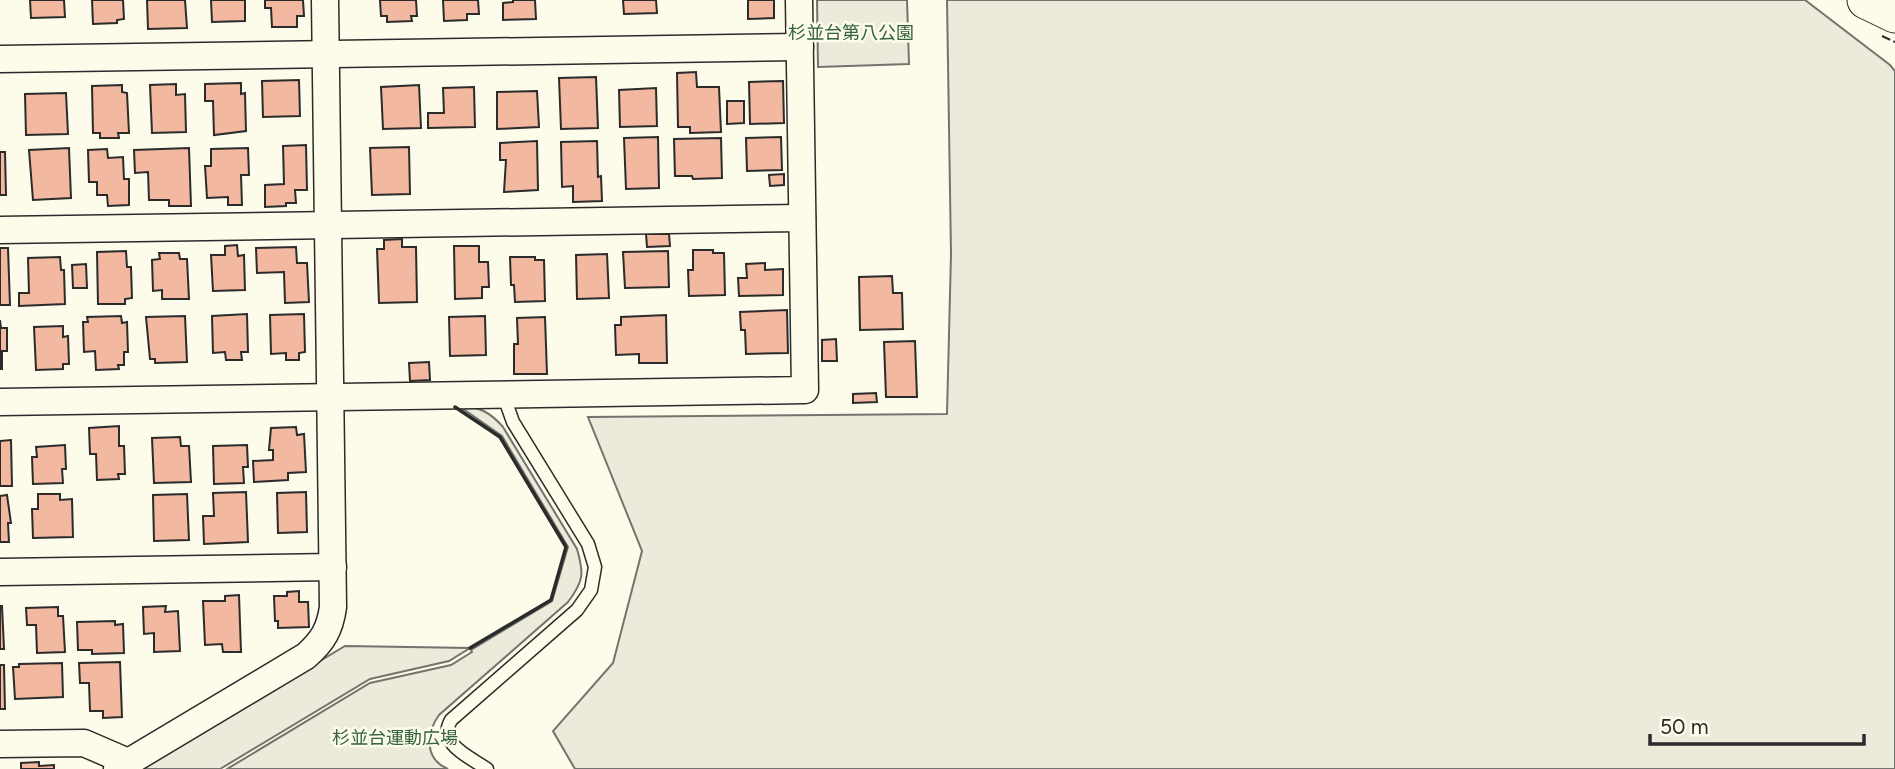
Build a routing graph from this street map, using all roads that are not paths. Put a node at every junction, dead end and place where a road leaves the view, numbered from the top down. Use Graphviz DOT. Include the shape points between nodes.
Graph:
graph roads {
  1 [pos="325,0"];
  2 [pos="799,0"];
  3 [pos="800,47"];
  4 [pos="326,54"];
  5 [pos="0,59"];
  6 [pos="802,218"];
  7 [pos="328,225"];
  8 [pos="0,230"];
  9 [pos="503,394"];
  10 [pos="330,397"];
  11 [pos="0,402"];
  12 [pos="333,567"];
  13 [pos="0,572"];
  14 [pos="0,744"];
  15 [pos="123,766"];
  16 [pos="487,769"];
  1 -- 4 [label="street"];
  2 -- 3 [label="street"];
  3 -- 4 [label="street"];
  3 -- 6 [label="street"];
  4 -- 5 [label="street"];
  4 -- 7 [label="street"];
  6 -- 7 [label="street"];
  6 -- 9 [label="street" via="805,390"];
  7 -- 8 [label="street"];
  7 -- 10 [label="street"];
  9 -- 10 [label="street"];
  9 -- 16 [label="lane" via="513,422 588,544 595,567 591,590 577,610 446,728 453,746"];
  10 -- 11 [label="street"];
  10 -- 12 [label="street"];
  12 -- 13 [label="street"];
  12 -- 15 [label="street" via="333,607 321,643"];
  14 -- 15 [label="street" via="84,743"];
}
